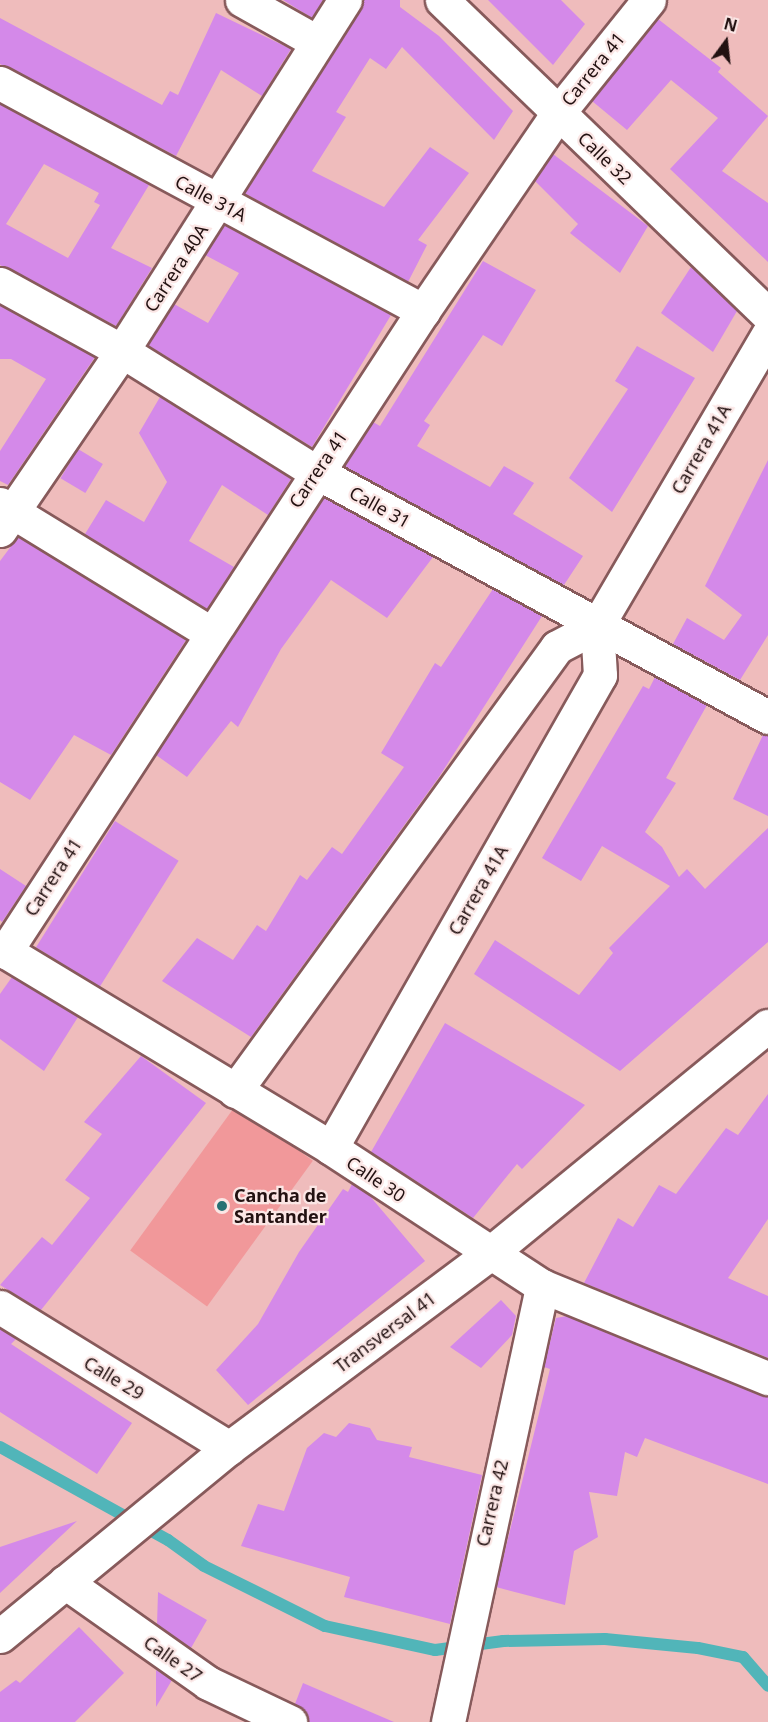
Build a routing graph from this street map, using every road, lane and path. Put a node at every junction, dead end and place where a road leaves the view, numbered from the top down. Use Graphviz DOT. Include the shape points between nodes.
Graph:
graph roads {
  1 [pos="242,0"];
  2 [pos="345,0"];
  3 [pos="442,0"];
  4 [pos="649,0"];
  5 [pos="315,40"];
  6 [pos="0,83"];
  7 [pos="558,113"];
  8 [pos="219,202"];
  9 [pos="0,284"];
  10 [pos="423,311"];
  11 [pos="768,315"];
  12 [pos="768,335"];
  13 [pos="122,351"];
  14 [pos="316,472"];
  15 [pos="4,515"];
  16 [pos="597,626"];
  17 [pos="210,632"];
  18 [pos="768,717"];
  19 [pos="3,950"];
  20 [pos="768,1026"];
  21 [pos="236,1091"];
  22 [pos="331,1148"];
  23 [pos="489,1254"];
  24 [pos="542,1286"];
  25 [pos="0,1307"];
  26 [pos="768,1378"];
  27 [pos="229,1448"];
  28 [pos="65,1582"];
  29 [pos="0,1636"];
  30 [pos="450,1710"];
  31 [pos="290,1722"];
  1 -- 5 [label="street"];
  2 -- 5 [label="street, Carrera 40A"];
  3 -- 7 [label="street, Calle 32"];
  4 -- 7 [label="street, Carrera 41"];
  5 -- 8 [label="street, Carrera 40A"];
  6 -- 8 [label="street, Calle 31A"];
  7 -- 10 [label="street, Carrera 41"];
  7 -- 11 [label="street, Calle 32"];
  8 -- 10 [label="street, Calle 31A"];
  8 -- 13 [label="street, Carrera 40A"];
  9 -- 13 [label="street, Calle 31"];
  10 -- 14 [label="street, Carrera 41"];
  12 -- 16 [label="street, Carrera 41A"];
  13 -- 14 [label="street, Calle 31"];
  13 -- 15 [label="street, Carrera 40A"];
  14 -- 16 [label="street, Calle 31"];
  14 -- 17 [label="street, Carrera 41"];
  15 -- 17 [label="street"];
  16 -- 18 [label="street, Calle 31"];
  16 -- 21 [label="street" via="557,646"];
  16 -- 22 [label="street, Carrera 41A" via="600,675"];
  17 -- 19 [label="street, Carrera 41"];
  19 -- 21 [label="street, Calle 30"];
  20 -- 23 [label="street, Transversal 41"];
  21 -- 22 [label="street, Calle 30"];
  22 -- 23 [label="street, Calle 30"];
  23 -- 24 [label="street, Calle 30"];
  23 -- 27 [label="street, Transversal 41"];
  24 -- 26 [label="street, Calle 30"];
  24 -- 30 [label="street, Carrera 42" via="465,1622"];
  25 -- 27 [label="street, Calle 29"];
  27 -- 28 [label="street, Transversal 41"];
  28 -- 29 [label="street, Transversal 41"];
  28 -- 31 [label="street, Calle 27" via="208,1683"];
}
